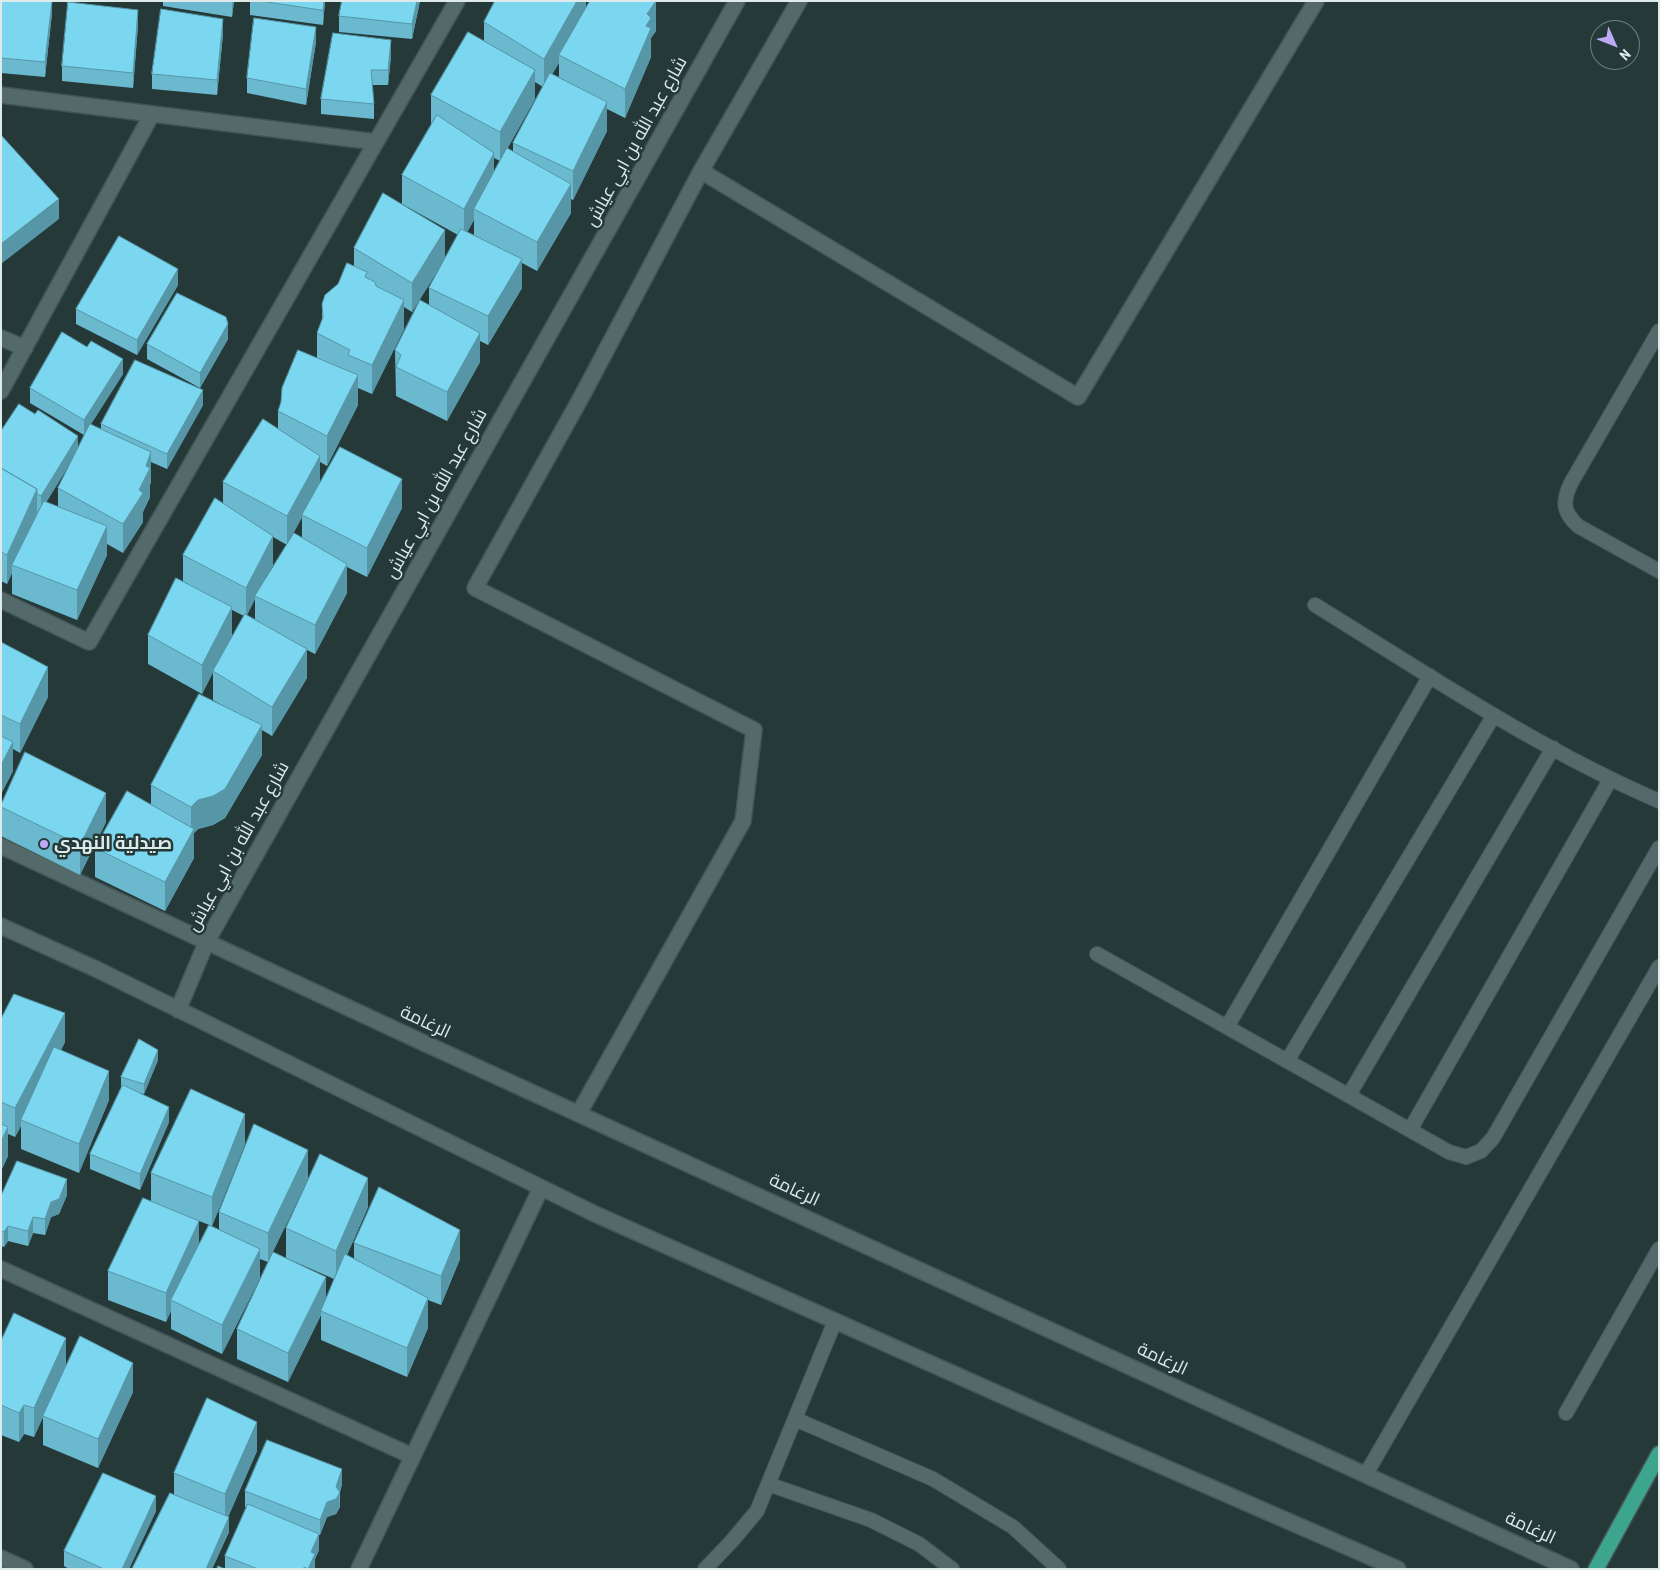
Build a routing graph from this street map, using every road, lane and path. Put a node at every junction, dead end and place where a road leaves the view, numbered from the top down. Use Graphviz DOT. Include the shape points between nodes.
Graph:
graph roads {
  1 [pos="457,1"];
  2 [pos="737,1"];
  3 [pos="799,1"];
  4 [pos="1316,1"];
  5 [pos="1,95"];
  6 [pos="152,114"];
  7 [pos="376,142"];
  8 [pos="701,171"];
  9 [pos="1659,331"];
  10 [pos="1,338"];
  11 [pos="25,348"];
  12 [pos="1,391"];
  13 [pos="1659,571"];
  14 [pos="1,600"];
  15 [pos="1315,605"];
  16 [pos="1430,676"];
  17 [pos="1494,715"];
  18 [pos="1554,748"];
  19 [pos="1610,780"];
  20 [pos="1659,801"];
  21 [pos="1,846"];
  22 [pos="1659,848"];
  23 [pos="1,926"];
  24 [pos="207,941"];
  25 [pos="1097,954"];
  26 [pos="1659,967"];
  27 [pos="1654,984"];
  28 [pos="178,1010"];
  29 [pos="1227,1026"];
  30 [pos="1287,1061"];
  31 [pos="1349,1096"];
  32 [pos="579,1113"];
  33 [pos="1410,1130"];
  34 [pos="541,1188"];
  35 [pos="1659,1249"];
  36 [pos="1,1269"];
  37 [pos="835,1321"];
  38 [pos="1566,1413"];
  39 [pos="795,1419"];
  40 [pos="1659,1454"];
  41 [pos="412,1456"];
  42 [pos="1366,1474"];
  43 [pos="768,1484"];
  44 [pos="1,1558"];
  45 [pos="25,1569"];
  46 [pos="359,1569"];
  47 [pos="705,1569"];
  48 [pos="952,1569"];
  49 [pos="1059,1569"];
  50 [pos="1398,1569"];
  51 [pos="1571,1569"];
  52 [pos="1596,1569"];
  1 -- 7 [label="street"];
  2 -- 24 [label="street, شارع عبد الله بن ابي عياش"];
  3 -- 8 [label="street"];
  4 -- 8 [label="street" via="1078,398"];
  5 -- 6 [label="street"];
  6 -- 7 [label="street"];
  6 -- 11 [label="street"];
  7 -- 14 [label="street" via="89,642"];
  8 -- 32 [label="street" via="583,394 475,588 754,730 744,821"];
  9 -- 13 [label="lane" via="1565,496 1568,517 1578,526"];
  10 -- 11 [label="street"];
  11 -- 12 [label="street"];
  15 -- 16 [label="lane"];
  16 -- 17 [label="lane"];
  16 -- 29 [label="lane"];
  17 -- 18 [label="lane"];
  17 -- 30 [label="lane"];
  18 -- 19 [label="lane"];
  18 -- 31 [label="lane"];
  19 -- 20 [label="lane"];
  19 -- 33 [label="lane"];
  21 -- 24 [label="street, الرغامة"];
  22 -- 33 [label="lane" via="1492,1138 1481,1151 1466,1157 1449,1152"];
  23 -- 28 [label="street"];
  24 -- 28 [label="street, شارع عبد الله بن ابي عياش"];
  24 -- 32 [label="street, الرغامة"];
  25 -- 29 [label="lane"];
  26 -- 27 [label="lane"];
  27 -- 42 [label="lane"];
  28 -- 34 [label="street"];
  29 -- 30 [label="lane"];
  30 -- 31 [label="lane"];
  31 -- 33 [label="lane"];
  32 -- 42 [label="street, الرغامة"];
  34 -- 37 [label="street"];
  34 -- 41 [label="street"];
  35 -- 38 [label="lane"];
  36 -- 41 [label="street"];
  37 -- 39 [label="lane"];
  37 -- 50 [label="street"];
  39 -- 43 [label="lane"];
  39 -- 49 [label="lane" via="933,1479 1012,1527"];
  40 -- 52 [label="highway"];
  41 -- 46 [label="street"];
  42 -- 51 [label="street, الرغامة"];
  43 -- 47 [label="lane" via="757,1511"];
  43 -- 48 [label="lane" via="870,1520 919,1544"];
  44 -- 45 [label="street"];
}
